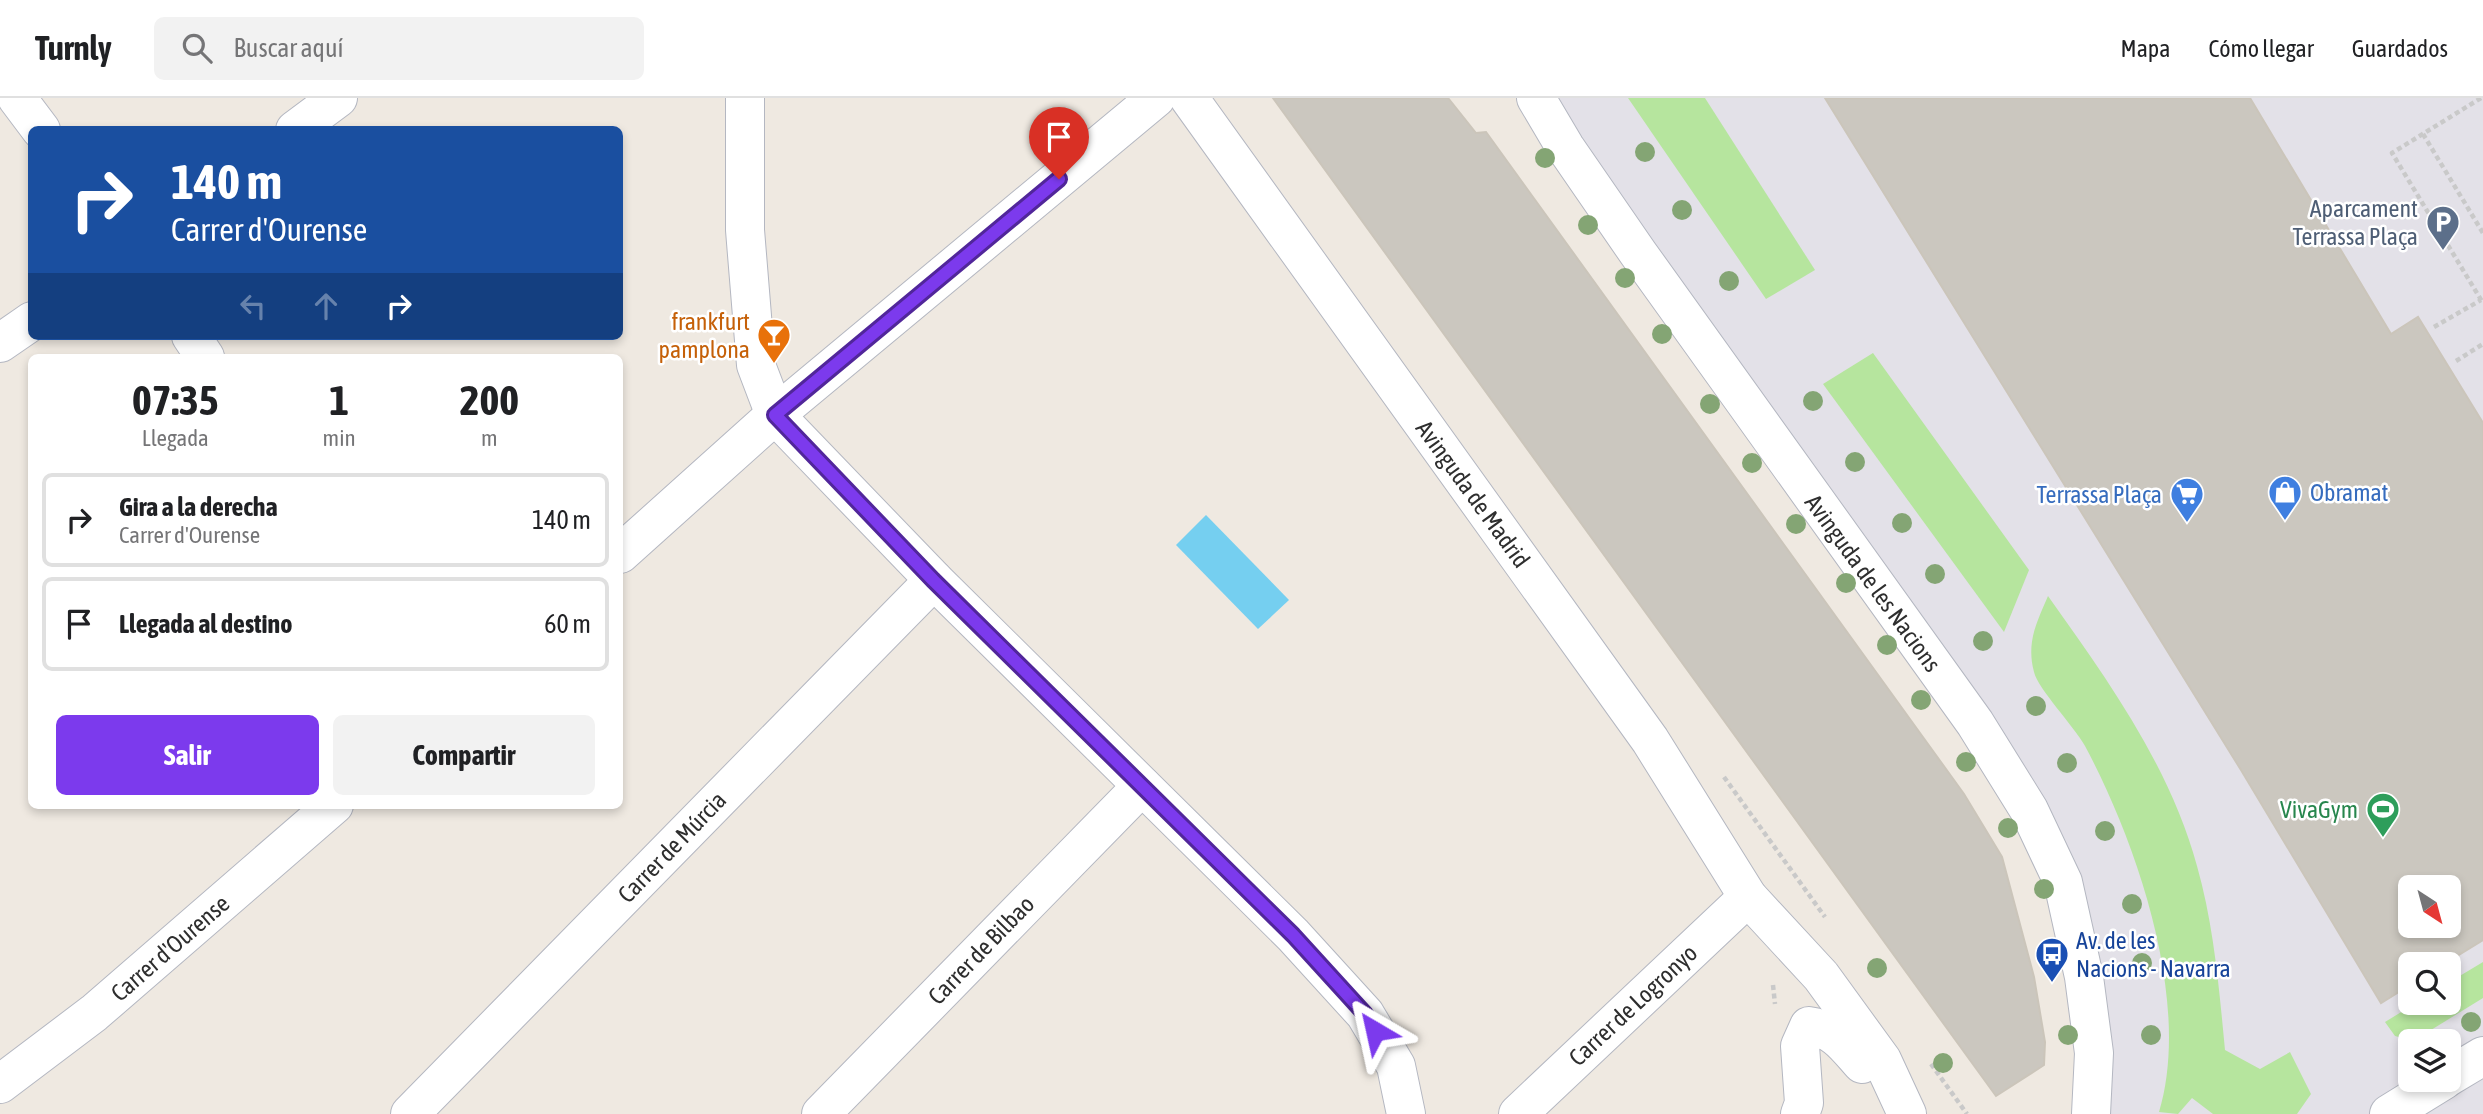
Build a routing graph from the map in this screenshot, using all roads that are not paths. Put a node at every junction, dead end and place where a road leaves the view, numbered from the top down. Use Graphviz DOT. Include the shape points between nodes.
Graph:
graph roads {
  1 [pos="17,98"];
  2 [pos="338,98"];
  3 [pos="744,98"];
  4 [pos="1156,98"];
  5 [pos="1189,98"];
  6 [pos="1536,98"];
  7 [pos="38,126"];
  8 [pos="300,126"];
  9 [pos="28,324"];
  10 [pos="0,343"];
  11 [pos="775,415"];
  12 [pos="623,551"];
  13 [pos="933,580"];
  14 [pos="1142,786"];
  15 [pos="329,809"];
  16 [pos="1748,897"];
  17 [pos="2483,1056"];
  18 [pos="2461,1070"];
  19 [pos="0,1084"];
  20 [pos="2425,1092"];
  21 [pos="1906,1112"];
  22 [pos="410,1114"];
  23 [pos="821,1114"];
  24 [pos="1406,1114"];
  25 [pos="1518,1114"];
  26 [pos="1800,1114"];
  27 [pos="2091,1114"];
  28 [pos="2389,1114"];
  1 -- 7 [label="street"];
  2 -- 8 [label="street"];
  3 -- 11 [label="street" via="745,230 756,365"];
  4 -- 11 [label="street"];
  5 -- 16 [label="street, Avinguda de Madrid" via="1650,740"];
  6 -- 27 [label="street, Avinguda de les Nacions" via="1638,253 1975,723 2029,810 2063,882 2084,977 2094,1053"];
  9 -- 10 [label="street"];
  11 -- 12 [label="street"];
  11 -- 13 [label="street"];
  13 -- 14 [label="street"];
  13 -- 22 [label="street, Carrer de Múrcia"];
  14 -- 23 [label="street, Carrer de Bilbao"];
  14 -- 24 [label="street" via="1293,935 1365,1014 1396,1066"];
  15 -- 19 [label="street, Carrer d'Ourense" via="94,1013"];
  16 -- 21 [label="street, Avinguda de Madrid" via="1821,976 1882,1060"];
  16 -- 25 [label="street, Carrer de Logronyo"];
  17 -- 18 [label="street"];
  20 -- 28 [label="street"];
  21 -- 26 [label="street, Avinguda de Madrid" via="1843,1041 1825,1028 1809,1026 1800,1046 1804,1103"];
}
